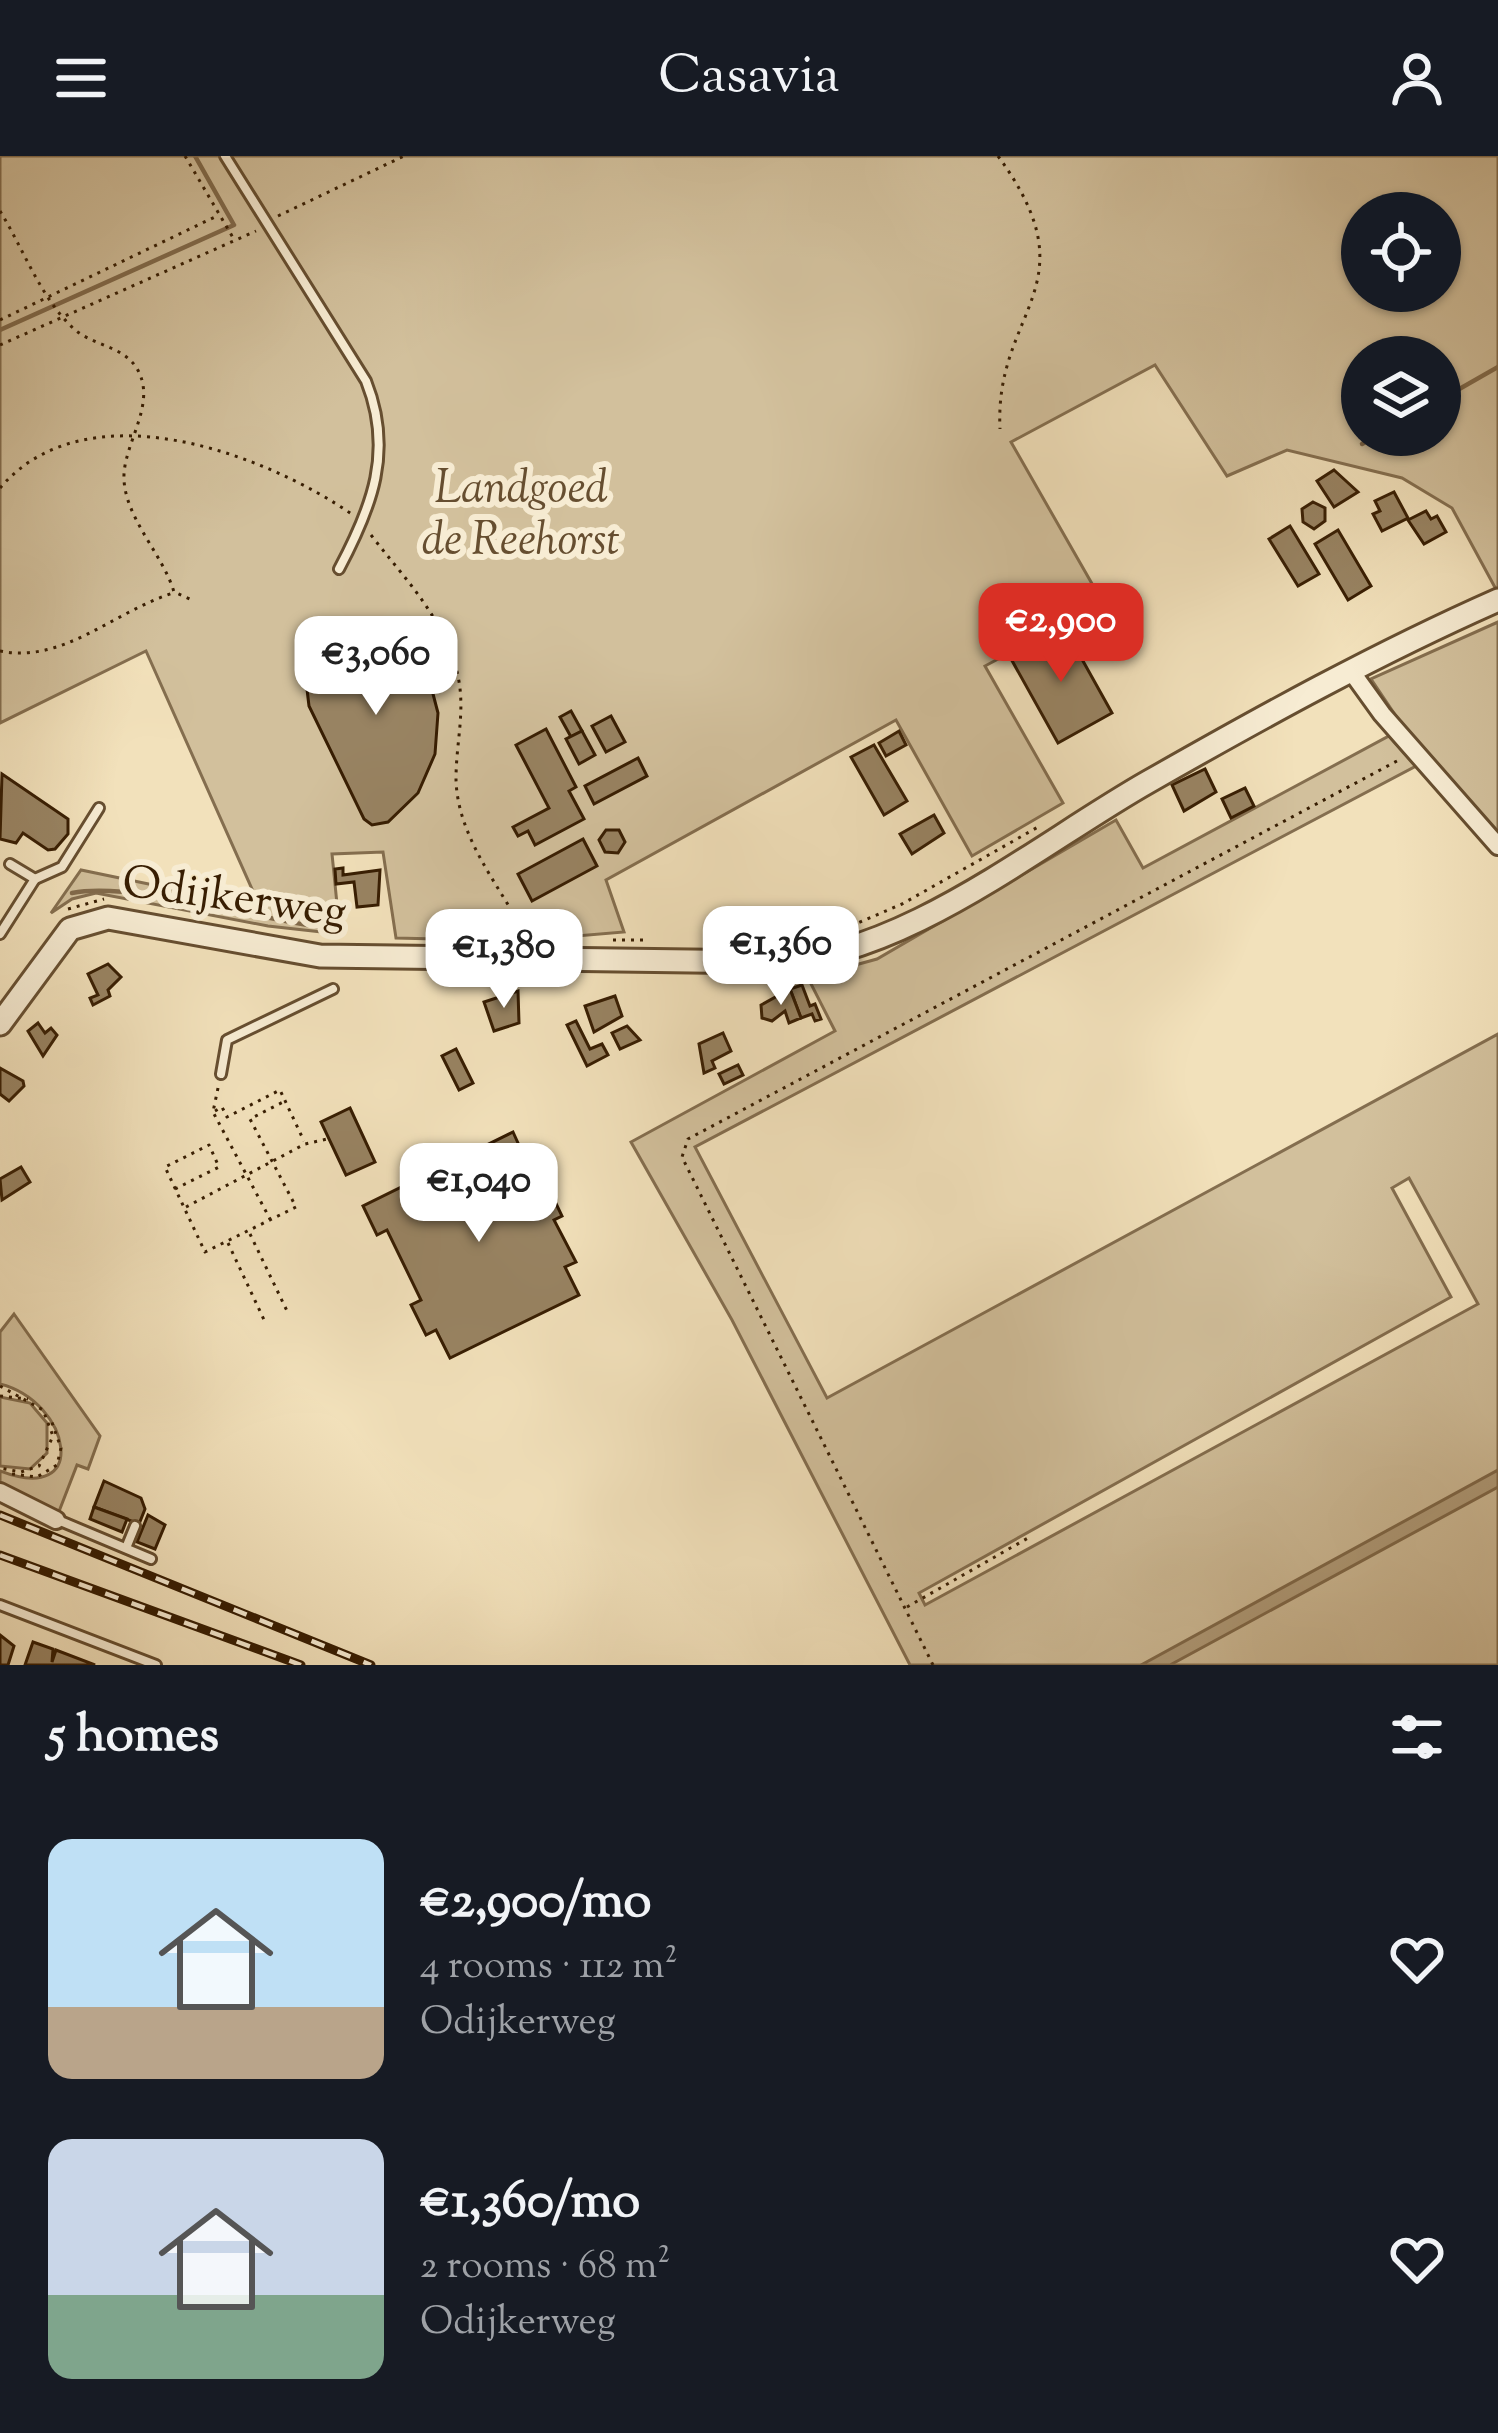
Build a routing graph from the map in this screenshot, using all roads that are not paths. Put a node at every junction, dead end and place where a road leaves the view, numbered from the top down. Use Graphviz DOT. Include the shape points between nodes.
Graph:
graph roads {
  1 [pos="225,156"];
  2 [pos="339,569"];
  3 [pos="1498,600"];
  4 [pos="1352,671"];
  5 [pos="99,808"];
  6 [pos="1498,846"];
  7 [pos="10,864"];
  8 [pos="34,879"];
  9 [pos="0,934"];
  10 [pos="332,989"];
  11 [pos="0,1024"];
  12 [pos="221,1074"];
  13 [pos="0,1492"];
  14 [pos="56,1520"];
  15 [pos="135,1526"];
  16 [pos="126,1549"];
  17 [pos="151,1558"];
  18 [pos="0,1606"];
  19 [pos="156,1665"];
  1 -- 2 [label="lane" via="371,395 380,451 364,523"];
  3 -- 4 [label="street, Odijkerweg"];
  4 -- 6 [label="street"];
  4 -- 11 [label="street, Odijkerweg" via="948,902 838,953 771,962 320,956 108,918 70,928"];
  5 -- 8 [label="lane" via="62,868"];
  7 -- 8 [label="lane"];
  8 -- 9 [label="lane"];
  10 -- 12 [label="lane" via="227,1040"];
  13 -- 14 [label="street"];
  14 -- 16 [label="lane"];
  15 -- 16 [label="lane"];
  16 -- 17 [label="lane"];
  18 -- 19 [label="lane"];
}
